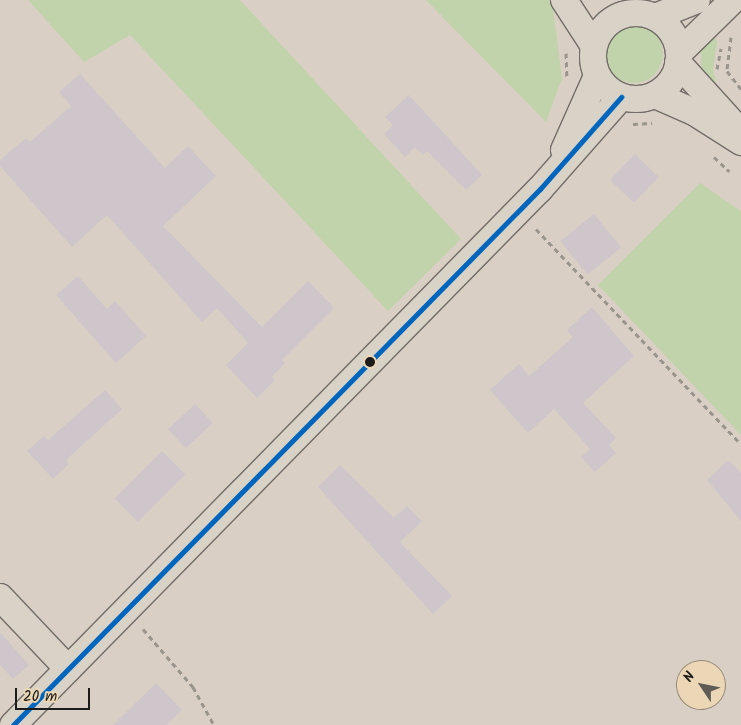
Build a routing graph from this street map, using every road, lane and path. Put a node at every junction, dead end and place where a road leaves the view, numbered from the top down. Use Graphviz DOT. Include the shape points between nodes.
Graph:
graph roads {
  1 [pos="564,0"];
  2 [pos="602,0"];
  3 [pos="696,0"];
  4 [pos="732,0"];
  5 [pos="625,15"];
  6 [pos="656,18"];
  7 [pos="594,46"];
  8 [pos="679,58"];
  9 [pos="597,76"];
  10 [pos="728,76"];
  11 [pos="741,89"];
  12 [pos="655,95"];
  13 [pos="621,97"];
  14 [pos="741,134"];
  15 [pos="741,142"];
  16 [pos="555,169"];
  17 [pos="518,211"];
  18 [pos="741,444"];
  19 [pos="0,597"];
  20 [pos="126,610"];
  21 [pos="68,669"];
  22 [pos="12,725"];
  23 [pos="214,725"];
  1 -- 7 [label="street"];
  2 -- 5 [label="street"];
  3 -- 6 [label="street"];
  4 -- 8 [label="street"];
  5 -- 6 [label="street"];
  5 -- 7 [label="street" via="607,24"];
  6 -- 8 [label="street" via="672,32"];
  7 -- 9 [label="street"];
  8 -- 12 [label="street" via="670,83"];
  8 -- 14 [label="street"];
  9 -- 13 [label="street"];
  9 -- 16 [label="street"];
  10 -- 11 [label="path"];
  12 -- 13 [label="street"];
  12 -- 15 [label="street" via="687,108"];
  13 -- 16 [label="street"];
  16 -- 17 [label="street"];
  17 -- 18 [label="path"];
  17 -- 20 [label="street"];
  19 -- 21 [label="street"];
  20 -- 21 [label="street"];
  20 -- 23 [label="path" via="193,686"];
  21 -- 22 [label="street"];
}
